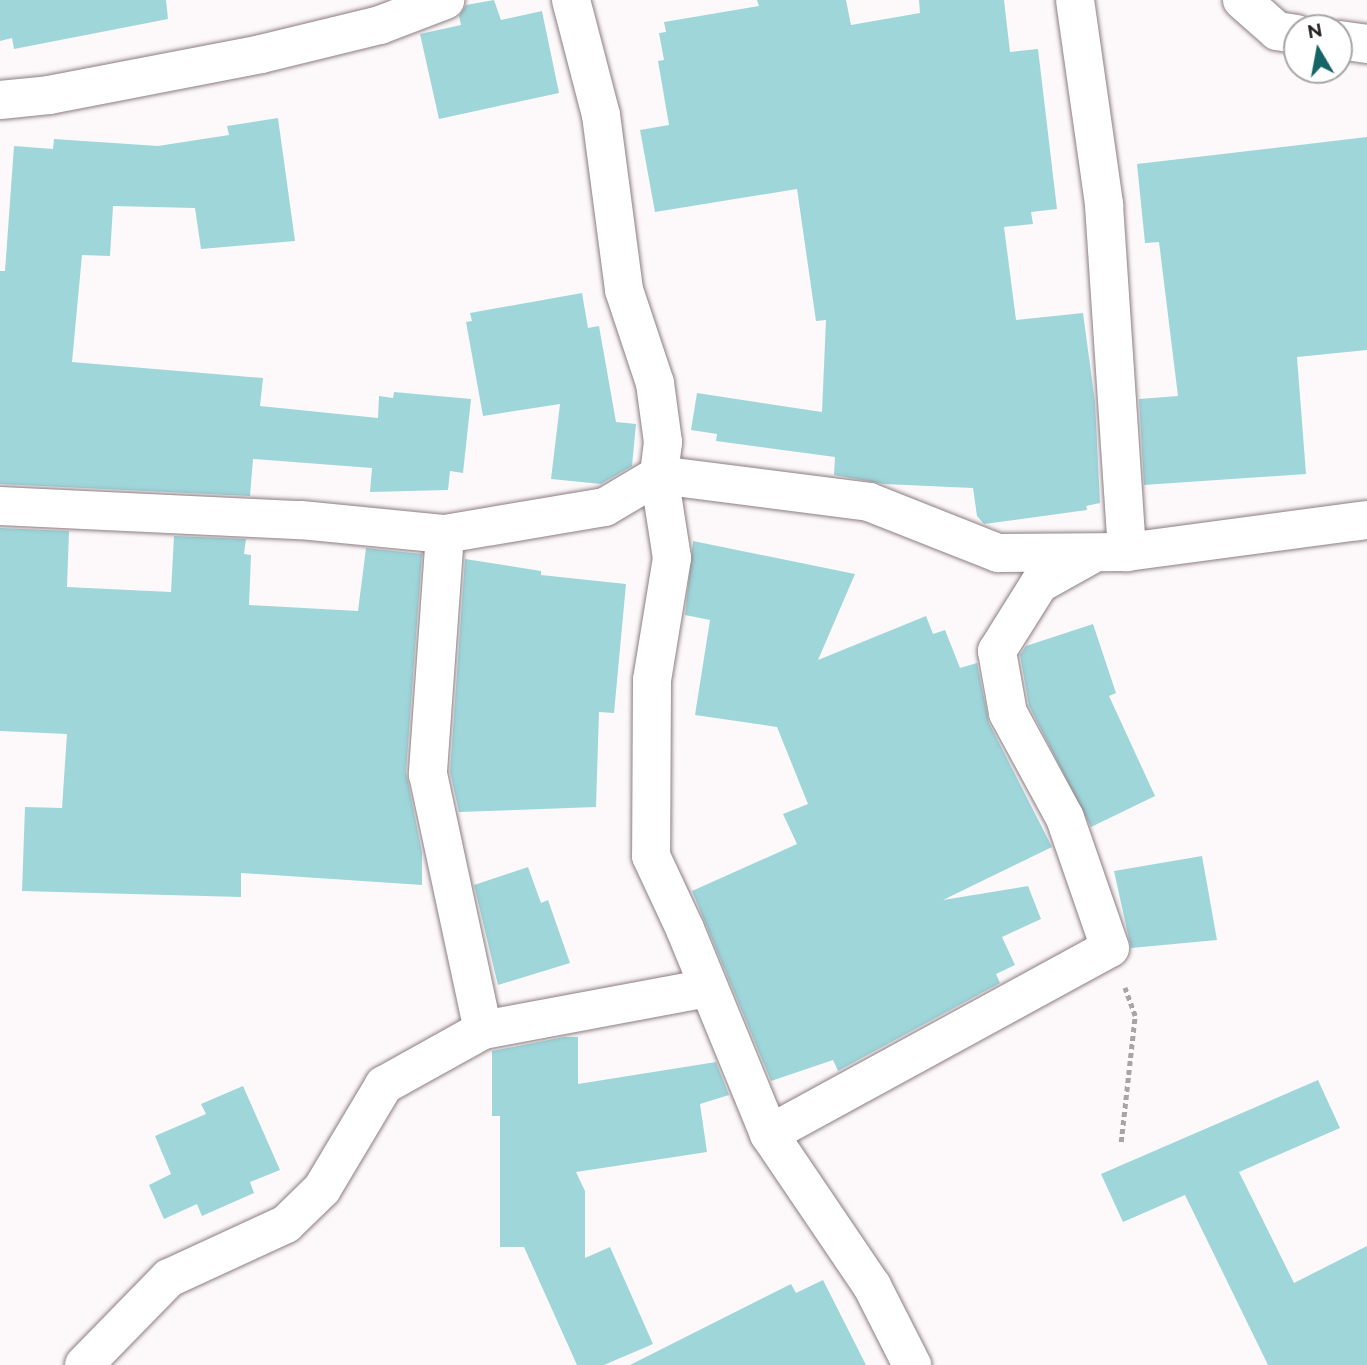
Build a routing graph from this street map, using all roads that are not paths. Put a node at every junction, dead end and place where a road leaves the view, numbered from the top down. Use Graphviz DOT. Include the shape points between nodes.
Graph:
graph roads {
  1 [pos="445,0"];
  2 [pos="571,0"];
  3 [pos="1075,0"];
  4 [pos="1242,0"];
  5 [pos="1283,32"];
  6 [pos="0,100"];
  7 [pos="659,475"];
  8 [pos="0,506"];
  9 [pos="1367,520"];
  10 [pos="446,534"];
  11 [pos="1109,554"];
  12 [pos="707,988"];
  13 [pos="483,1030"];
  14 [pos="769,1134"];
  15 [pos="84,1365"];
  16 [pos="912,1365"];
  1 -- 6 [label="street" via="380,25 261,54 49,96"];
  2 -- 7 [label="street" via="601,115 624,290 655,383 663,442"];
  3 -- 11 [label="street" via="1106,230"];
  4 -- 5 [label="street"];
  7 -- 10 [label="street" via="605,507"];
  7 -- 11 [label="street" via="869,502 998,553"];
  7 -- 12 [label="street" via="672,558 652,680 651,856"];
  8 -- 10 [label="street" via="288,519"];
  9 -- 11 [label="street"];
  10 -- 13 [label="street" via="428,774"];
  11 -- 14 [label="street" via="1039,583 997,650 1008,713 1065,818 1110,948"];
  12 -- 13 [label="street"];
  12 -- 14 [label="street"];
  13 -- 15 [label="street" via="384,1085 322,1189 286,1224 169,1278"];
  14 -- 16 [label="street" via="872,1286"];
}
